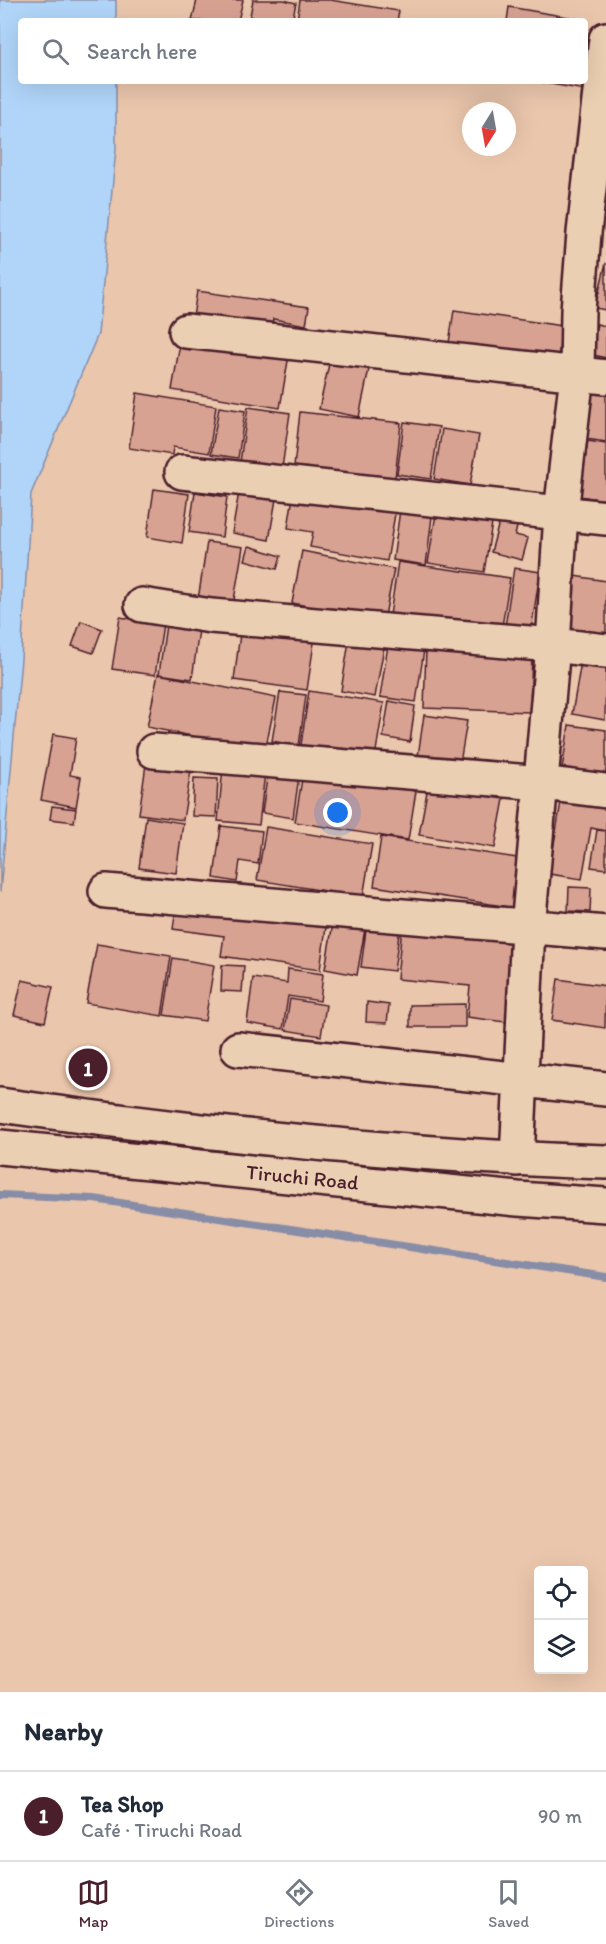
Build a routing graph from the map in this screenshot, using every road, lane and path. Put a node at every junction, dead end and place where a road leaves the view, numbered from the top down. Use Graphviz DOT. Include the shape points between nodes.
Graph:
graph roads {
  1 [pos="606,39"];
  2 [pos="595,235"];
  3 [pos="186,331"];
  4 [pos="592,375"];
  5 [pos="182,472"];
  6 [pos="561,513"];
  7 [pos="606,518"];
  8 [pos="142,605"];
  9 [pos="553,645"];
  10 [pos="606,651"];
  11 [pos="154,750"];
  12 [pos="542,783"];
  13 [pos="606,791"];
  14 [pos="105,891"];
  15 [pos="528,928"];
  16 [pos="606,933"];
  17 [pos="238,1049"];
  18 [pos="521,1080"];
  19 [pos="606,1089"];
  20 [pos="0,1105"];
  21 [pos="0,1147"];
  22 [pos="517,1159"];
  23 [pos="606,1162"];
  24 [pos="606,1205"];
  1 -- 2 [label="main road"];
  2 -- 4 [label="main road" via="578,311"];
  3 -- 4 [label="main road"];
  4 -- 6 [label="main road"];
  5 -- 6 [label="main road"];
  6 -- 7 [label="main road"];
  6 -- 9 [label="main road"];
  8 -- 9 [label="main road" via="211,616"];
  9 -- 10 [label="main road"];
  9 -- 12 [label="main road"];
  11 -- 12 [label="main road"];
  12 -- 13 [label="main road"];
  12 -- 15 [label="main road"];
  14 -- 15 [label="main road"];
  15 -- 16 [label="main road"];
  15 -- 18 [label="main road"];
  17 -- 18 [label="main road"];
  18 -- 19 [label="main road"];
  18 -- 22 [label="main road"];
  20 -- 22 [label="main road" via="133,1124"];
  21 -- 24 [label="main road, Tiruchi Road"];
  22 -- 23 [label="main road"];
}
